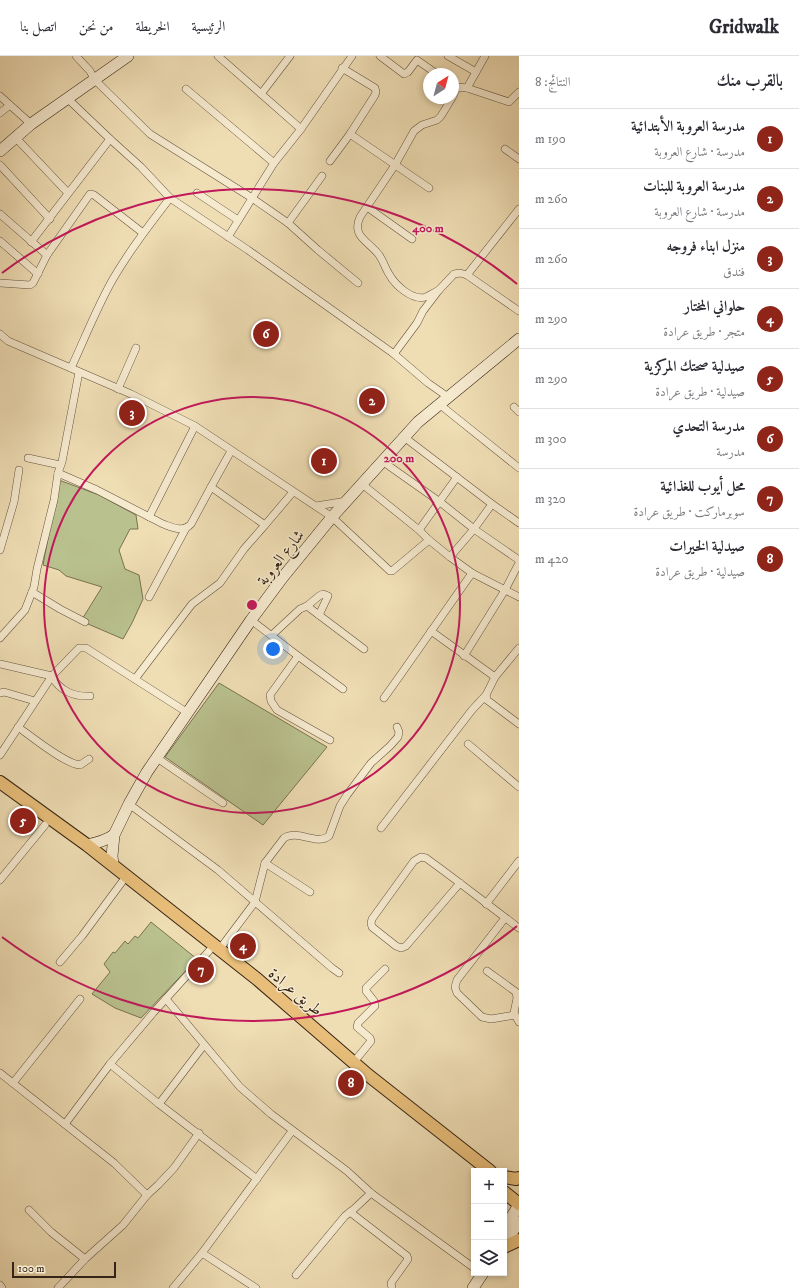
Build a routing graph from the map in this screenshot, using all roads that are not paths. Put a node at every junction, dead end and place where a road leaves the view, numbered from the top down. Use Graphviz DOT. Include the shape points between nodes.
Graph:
graph roads {
  1 [pos="76,56"];
  2 [pos="128,56"];
  3 [pos="218,56"];
  4 [pos="290,56"];
  5 [pos="352,56"];
  6 [pos="380,56"];
  7 [pos="448,56"];
  8 [pos="485,56"];
  9 [pos="342,68"];
  10 [pos="428,68"];
  11 [pos="476,72"];
  12 [pos="94,79"];
  13 [pos="459,87"];
  14 [pos="467,88"];
  15 [pos="186,89"];
  16 [pos="519,92"];
  17 [pos="261,94"];
  18 [pos="0,96"];
  19 [pos="68,98"];
  20 [pos="449,104"];
  21 [pos="10,105"];
  22 [pos="0,113"];
  23 [pos="31,124"];
  24 [pos="301,129"];
  25 [pos="350,134"];
  26 [pos="15,137"];
  27 [pos="110,139"];
  28 [pos="505,149"];
  29 [pos="0,151"];
  30 [pos="519,159"];
  31 [pos="330,161"];
  32 [pos="274,163"];
  33 [pos="0,165"];
  34 [pos="395,165"];
  35 [pos="322,176"];
  36 [pos="429,188"];
  37 [pos="68,193"];
  38 [pos="197,193"];
  39 [pos="170,198"];
  40 [pos="252,198"];
  41 [pos="367,207"];
  42 [pos="518,209"];
  43 [pos="0,214"];
  44 [pos="50,219"];
  45 [pos="238,220"];
  46 [pos="288,224"];
  47 [pos="143,233"];
  48 [pos="228,237"];
  49 [pos="412,238"];
  50 [pos="0,241"];
  51 [pos="31,242"];
  52 [pos="47,255"];
  53 [pos="38,274"];
  54 [pos="467,275"];
  55 [pos="0,283"];
  56 [pos="358,283"];
  57 [pos="440,290"];
  58 [pos="519,311"];
  59 [pos="0,334"];
  60 [pos="519,340"];
  61 [pos="136,348"];
  62 [pos="394,354"];
  63 [pos="71,368"];
  64 [pos="79,372"];
  65 [pos="118,389"];
  66 [pos="448,397"];
  67 [pos="439,404"];
  68 [pos="195,426"];
  69 [pos="404,437"];
  70 [pos="231,451"];
  71 [pos="28,458"];
  72 [pos="382,460"];
  73 [pos="60,465"];
  74 [pos="519,468"];
  75 [pos="19,470"];
  76 [pos="58,473"];
  77 [pos="458,477"];
  78 [pos="362,484"];
  79 [pos="211,487"];
  80 [pos="293,492"];
  81 [pos="347,501"];
  82 [pos="440,502"];
  83 [pos="492,504"];
  84 [pos="316,506"];
  85 [pos="150,517"];
  86 [pos="332,517"];
  87 [pos="519,523"];
  88 [pos="265,525"];
  89 [pos="186,528"];
  90 [pos="474,529"];
  91 [pos="420,530"];
  92 [pos="429,540"];
  93 [pos="0,550"];
  94 [pos="450,557"];
  95 [pos="519,562"];
  96 [pos="472,573"];
  97 [pos="506,590"];
  98 [pos="32,592"];
  99 [pos="149,597"];
  100 [pos="519,597"];
  101 [pos="307,606"];
  102 [pos="319,615"];
  103 [pos="252,620"];
  104 [pos="85,622"];
  105 [pos="432,631"];
  106 [pos="272,635"];
  107 [pos="0,638"];
  108 [pos="519,646"];
  109 [pos="364,649"];
  110 [pos="298,656"];
  111 [pos="464,656"];
  112 [pos="0,664"];
  113 [pos="52,676"];
  114 [pos="495,677"];
  115 [pos="135,679"];
  116 [pos="343,689"];
  117 [pos="0,692"];
  118 [pos="486,695"];
  119 [pos="90,696"];
  120 [pos="384,698"];
  121 [pos="35,701"];
  122 [pos="188,713"];
  123 [pos="519,724"];
  124 [pos="18,727"];
  125 [pos="397,727"];
  126 [pos="330,740"];
  127 [pos="468,744"];
  128 [pos="0,755"];
  129 [pos="157,758"];
  130 [pos="89,759"];
  131 [pos="0,782"];
  132 [pos="519,787"];
  133 [pos="0,792"];
  134 [pos="223,803"];
  135 [pos="129,804"];
  136 [pos="45,825"];
  137 [pos="380,828"];
  138 [pos="114,835"];
  139 [pos="87,845"];
  140 [pos="519,861"];
  141 [pos="265,863"];
  142 [pos="113,865"];
  143 [pos="0,880"];
  144 [pos="122,882"];
  145 [pos="460,883"];
  146 [pos="310,892"];
  147 [pos="255,902"];
  148 [pos="486,904"];
  149 [pos="505,918"];
  150 [pos="519,928"];
  151 [pos="214,950"];
  152 [pos="60,962"];
  153 [pos="385,969"];
  154 [pos="488,971"];
  155 [pos="339,973"];
  156 [pos="80,999"];
  157 [pos="166,999"];
  158 [pos="514,1015"];
  159 [pos="519,1022"];
  160 [pos="204,1045"];
  161 [pos="354,1062"];
  162 [pos="110,1064"];
  163 [pos="0,1073"];
  164 [pos="13,1083"];
  165 [pos="159,1104"];
  166 [pos="65,1124"];
  167 [pos="292,1131"];
  168 [pos="199,1133"];
  169 [pos="484,1168"];
  170 [pos="484,1168"];
  171 [pos="507,1178"];
  172 [pos="519,1178"];
  173 [pos="258,1179"];
  174 [pos="507,1185"];
  175 [pos="371,1193"];
  176 [pos="519,1194"];
  177 [pos="147,1195"];
  178 [pos="507,1195"];
  179 [pos="519,1205"];
  180 [pos="29,1210"];
  181 [pos="350,1212"];
  182 [pos="519,1222"];
  183 [pos="507,1224"];
  184 [pos="507,1240"];
  185 [pos="519,1240"];
  186 [pos="507,1244"];
  187 [pos="202,1253"];
  188 [pos="85,1259"];
  189 [pos="471,1266"];
  190 [pos="296,1275"];
  191 [pos="473,1276"];
  192 [pos="481,1276"];
  193 [pos="58,1288"];
  194 [pos="173,1288"];
  195 [pos="256,1288"];
  196 [pos="392,1288"];
  197 [pos="466,1288"];
  198 [pos="473,1288"];
  1 -- 12 [label="street"];
  2 -- 12 [label="street"];
  3 -- 17 [label="street"];
  4 -- 17 [label="street"];
  5 -- 9 [label="street"];
  6 -- 10 [label="street" via="404,74 417,60"];
  7 -- 11 [label="street"];
  8 -- 11 [label="street"];
  9 -- 24 [label="street"];
  9 -- 25 [label="street" via="376,90 375,96"];
  11 -- 14 [label="street"];
  12 -- 19 [label="street"];
  12 -- 40 [label="street" via="150,134"];
  13 -- 14 [label="street"];
  14 -- 16 [label="street" via="510,102"];
  15 -- 32 [label="street"];
  17 -- 24 [label="street"];
  18 -- 21 [label="street"];
  19 -- 23 [label="street"];
  19 -- 27 [label="street"];
  20 -- 34 [label="street" via="437,120 417,127"];
  21 -- 22 [label="street"];
  21 -- 23 [label="street"];
  23 -- 26 [label="street"];
  24 -- 32 [label="street"];
  25 -- 31 [label="street"];
  25 -- 34 [label="street"];
  26 -- 29 [label="street"];
  26 -- 37 [label="street"];
  27 -- 37 [label="street"];
  27 -- 39 [label="street"];
  28 -- 30 [label="street"];
  32 -- 40 [label="street"];
  33 -- 44 [label="street"];
  34 -- 36 [label="street"];
  34 -- 41 [label="street"];
  35 -- 46 [label="street"];
  37 -- 44 [label="street"];
  38 -- 45 [label="street"];
  39 -- 47 [label="street"];
  39 -- 48 [label="street"];
  40 -- 45 [label="street"];
  40 -- 46 [label="street"];
  41 -- 49 [label="street"];
  41 -- 57 [label="street" via="357,229 379,255 395,284 403,291 425,298"];
  42 -- 54 [label="street"];
  43 -- 51 [label="street"];
  44 -- 51 [label="street"];
  45 -- 48 [label="street"];
  46 -- 56 [label="street"];
  47 -- 52 [label="street" via="90,194"];
  47 -- 63 [label="street" via="113,279"];
  48 -- 62 [label="street"];
  50 -- 53 [label="street"];
  51 -- 52 [label="street"];
  52 -- 53 [label="street"];
  53 -- 55 [label="street" via="30,285"];
  54 -- 57 [label="street" via="454,274"];
  54 -- 58 [label="street"];
  57 -- 62 [label="street"];
  59 -- 63 [label="street" via="8,341"];
  60 -- 66 [label="street, شارع العروبة"];
  61 -- 65 [label="street"];
  62 -- 66 [label="street"];
  63 -- 64 [label="street"];
  64 -- 65 [label="street"];
  64 -- 73 [label="street"];
  65 -- 68 [label="street"];
  66 -- 67 [label="street, شارع العروبة"];
  67 -- 69 [label="street, شارع العروبة"];
  67 -- 74 [label="street"];
  68 -- 70 [label="street"];
  68 -- 85 [label="street"];
  69 -- 72 [label="street, شارع العروبة"];
  69 -- 77 [label="street"];
  70 -- 79 [label="street"];
  70 -- 80 [label="street"];
  71 -- 73 [label="street"];
  72 -- 78 [label="street, شارع العروبة"];
  72 -- 82 [label="street"];
  73 -- 76 [label="street"];
  75 -- 93 [label="street" via="14,502"];
  76 -- 85 [label="street"];
  76 -- 98 [label="street"];
  77 -- 82 [label="street"];
  77 -- 83 [label="street"];
  78 -- 81 [label="street, شارع العروبة"];
  78 -- 91 [label="street"];
  79 -- 88 [label="street"];
  79 -- 89 [label="street" via="191,524"];
  80 -- 84 [label="street"];
  80 -- 88 [label="street"];
  81 -- 84 [label="street"];
  81 -- 86 [label="street, شارع العروبة"];
  82 -- 90 [label="street"];
  82 -- 91 [label="street"];
  83 -- 87 [label="street"];
  83 -- 90 [label="street"];
  84 -- 86 [label="street"];
  85 -- 89 [label="street" via="173,528"];
  86 -- 92 [label="street" via="390,571"];
  86 -- 103 [label="street, شارع العروبة"];
  88 -- 115 [label="street" via="220,583 192,604"];
  89 -- 99 [label="street"];
  90 -- 94 [label="street"];
  90 -- 95 [label="street"];
  91 -- 92 [label="street"];
  92 -- 94 [label="street"];
  94 -- 96 [label="street"];
  95 -- 97 [label="street"];
  96 -- 97 [label="street"];
  96 -- 105 [label="street"];
  97 -- 100 [label="street"];
  97 -- 111 [label="street"];
  98 -- 104 [label="street"];
  98 -- 107 [label="street" via="25,610"];
  101 -- 102 [label="street"];
  101 -- 102 [label="street" via="323,594 328,596"];
  101 -- 106 [label="street" via="300,609"];
  102 -- 109 [label="street"];
  103 -- 106 [label="street"];
  103 -- 122 [label="street, شارع العروبة"];
  105 -- 111 [label="street"];
  105 -- 120 [label="street"];
  106 -- 110 [label="street"];
  108 -- 114 [label="street"];
  110 -- 116 [label="street"];
  110 -- 126 [label="street" via="270,696 270,701 277,710"];
  111 -- 114 [label="street"];
  112 -- 113 [label="street"];
  113 -- 115 [label="street" via="82,647"];
  113 -- 119 [label="street" via="58,686 65,691 74,695"];
  113 -- 121 [label="street"];
  114 -- 118 [label="street"];
  115 -- 122 [label="street"];
  117 -- 121 [label="street"];
  118 -- 123 [label="street" via="491,704"];
  118 -- 137 [label="street"];
  121 -- 124 [label="street"];
  122 -- 129 [label="street, شارع العروبة"];
  124 -- 128 [label="street"];
  124 -- 130 [label="street" via="72,763 80,765"];
  125 -- 141 [label="street" via="398,737 371,763 340,806 329,836 322,840 287,836"];
  127 -- 132 [label="street"];
  129 -- 134 [label="street"];
  129 -- 135 [label="street, شارع العروبة"];
  131 -- 139 [label="main road, طريق عرادة"];
  133 -- 136 [label="main road, طريق عرادة"];
  135 -- 138 [label="street, شارع العروبة"];
  135 -- 147 [label="street" via="218,870"];
  136 -- 143 [label="street"];
  136 -- 144 [label="main road, طريق عرادة"];
  138 -- 139 [label="street" via="107,840"];
  138 -- 142 [label="street, شارع العروبة"];
  139 -- 142 [label="main road, طريق عرادة"];
  140 -- 148 [label="street"];
  141 -- 146 [label="street"];
  141 -- 147 [label="street"];
  142 -- 151 [label="main road, طريق عرادة"];
  144 -- 151 [label="main road, طريق عرادة"];
  144 -- 152 [label="street"];
  145 -- 145 [label="street" via="426,858 418,858 372,919 372,927 396,946 406,946"];
  145 -- 148 [label="street"];
  147 -- 151 [label="street"];
  147 -- 155 [label="street"];
  148 -- 149 [label="street"];
  149 -- 150 [label="street"];
  149 -- 158 [label="street" via="457,980 455,987 457,993 482,1017 491,1019"];
  151 -- 157 [label="street"];
  151 -- 161 [label="main road, طريق عرادة" via="257,979"];
  151 -- 169 [label="main road, طريق عرادة" via="414,1120"];
  153 -- 161 [label="street" via="366,988 375,1006 357,1027 371,1041"];
  154 -- 158 [label="street" via="517,994"];
  156 -- 164 [label="street"];
  157 -- 160 [label="street"];
  157 -- 162 [label="street"];
  158 -- 159 [label="street"];
  160 -- 165 [label="street"];
  160 -- 167 [label="street" via="240,1086"];
  161 -- 170 [label="main road, طريق عرادة"];
  162 -- 165 [label="street"];
  162 -- 166 [label="street"];
  163 -- 164 [label="street"];
  164 -- 166 [label="street"];
  165 -- 168 [label="street"];
  166 -- 177 [label="street" via="114,1163"];
  167 -- 173 [label="street"];
  167 -- 175 [label="street" via="347,1170"];
  168 -- 173 [label="street"];
  168 -- 177 [label="street" via="174,1168"];
  171 -- 172 [label="main road"];
  173 -- 187 [label="street"];
  174 -- 176 [label="main road"];
  175 -- 181 [label="street"];
  175 -- 189 [label="street"];
  177 -- 188 [label="street" via="123,1225"];
  178 -- 179 [label="main road"];
  179 -- 183 [label="street"];
  180 -- 188 [label="street" via="51,1232"];
  181 -- 190 [label="street"];
  181 -- 196 [label="street" via="407,1256 408,1259 391,1283"];
  182 -- 184 [label="street"];
  185 -- 186 [label="main road"];
  187 -- 194 [label="street"];
  187 -- 195 [label="street"];
  188 -- 193 [label="street"];
  191 -- 197 [label="street"];
  192 -- 198 [label="street"];
}
